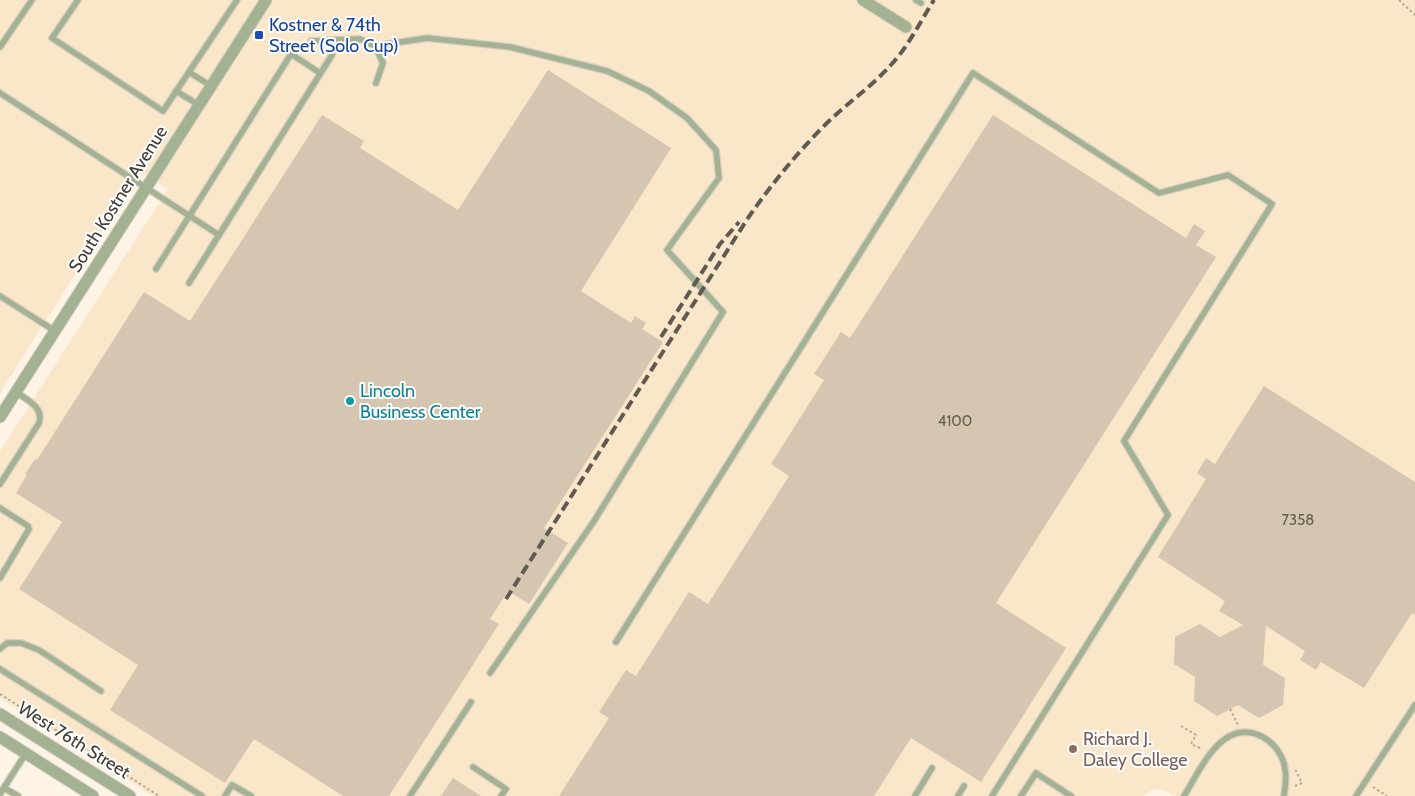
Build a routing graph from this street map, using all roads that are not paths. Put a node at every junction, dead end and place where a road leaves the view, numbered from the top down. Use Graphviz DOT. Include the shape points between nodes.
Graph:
graph roads {
  1 [pos="32,0"];
  2 [pos="78,0"];
  3 [pos="237,0"];
  4 [pos="266,0"];
  5 [pos="863,0"];
  6 [pos="906,27"];
  7 [pos="311,41"];
  8 [pos="375,46"];
  9 [pos="0,47"];
  10 [pos="332,55"];
  11 [pos="189,72"];
  12 [pos="320,74"];
  13 [pos="376,83"];
  14 [pos="211,86"];
  15 [pos="176,92"];
  16 [pos="0,94"];
  17 [pos="199,105"];
  18 [pos="146,188"];
  19 [pos="190,216"];
  20 [pos="219,235"];
  21 [pos="156,269"];
  22 [pos="189,283"];
  23 [pos="0,296"];
  24 [pos="55,331"];
  25 [pos="16,392"];
  26 [pos="0,417"];
  27 [pos="0,484"];
  28 [pos="1,510"];
  29 [pos="0,578"];
  30 [pos="616,642"];
  31 [pos="0,649"];
  32 [pos="0,669"];
  33 [pos="490,673"];
  34 [pos="101,691"];
  35 [pos="471,702"];
  36 [pos="1415,705"];
  37 [pos="0,714"];
  38 [pos="0,737"];
  39 [pos="26,753"];
  40 [pos="473,767"];
  41 [pos="932,768"];
  42 [pos="964,786"];
  43 [pos="4,788"];
  44 [pos="0,794"];
  45 [pos="18,796"];
  46 [pos="93,796"];
  47 [pos="130,796"];
  48 [pos="202,796"];
  49 [pos="225,796"];
  50 [pos="251,796"];
  51 [pos="410,796"];
  52 [pos="501,796"];
  53 [pos="915,796"];
  54 [pos="958,796"];
  55 [pos="992,796"];
  56 [pos="1021,796"];
  57 [pos="1071,796"];
  58 [pos="1184,796"];
  59 [pos="1284,796"];
  60 [pos="1356,796"];
  1 -- 9 [label="lane"];
  2 -- 15 [label="lane" via="52,38 163,112"];
  3 -- 11 [label="lane"];
  4 -- 14 [label="street, South Kostner Avenue"];
  5 -- 6 [label="street"];
  7 -- 8 [label="lane" via="360,39"];
  8 -- 13 [label="lane" via="383,63"];
  8 -- 33 [label="lane" via="427,38 510,47 607,70 650,91 687,118 716,150 719,178 668,250 723,312 594,521"];
  10 -- 12 [label="lane"];
  11 -- 14 [label="lane"];
  11 -- 15 [label="lane"];
  12 -- 19 [label="lane" via="291,54"];
  12 -- 20 [label="lane"];
  14 -- 17 [label="street, South Kostner Avenue"];
  15 -- 17 [label="lane"];
  16 -- 18 [label="lane"];
  17 -- 18 [label="street, South Kostner Avenue"];
  18 -- 19 [label="lane"];
  18 -- 24 [label="street, South Kostner Avenue"];
  19 -- 20 [label="lane"];
  19 -- 21 [label="lane"];
  20 -- 22 [label="lane"];
  23 -- 24 [label="lane"];
  24 -- 25 [label="street, South Kostner Avenue"];
  25 -- 26 [label="street, South Kostner Avenue"];
  25 -- 27 [label="lane" via="35,406 41,418"];
  28 -- 29 [label="lane" via="29,529"];
  30 -- 55 [label="lane" via="973,73 1159,193 1228,175 1272,204 1124,441 1168,515"];
  31 -- 34 [label="lane" via="7,643 21,643 39,650"];
  32 -- 48 [label="lane"];
  35 -- 51 [label="lane"];
  36 -- 60 [label="lane"];
  37 -- 47 [label="street, West 76th Street"];
  38 -- 39 [label="street, West 76th Street"];
  39 -- 43 [label="lane"];
  39 -- 46 [label="street, West 76th Street"];
  40 -- 52 [label="lane" via="506,789"];
  41 -- 53 [label="lane"];
  42 -- 54 [label="lane"];
  43 -- 44 [label="lane"];
  43 -- 45 [label="lane"];
  49 -- 50 [label="lane" via="232,785"];
  56 -- 57 [label="lane" via="1036,774"];
  58 -- 59 [label="lane" via="1218,744 1232,735 1248,731 1261,735 1280,752 1285,768"];
}
